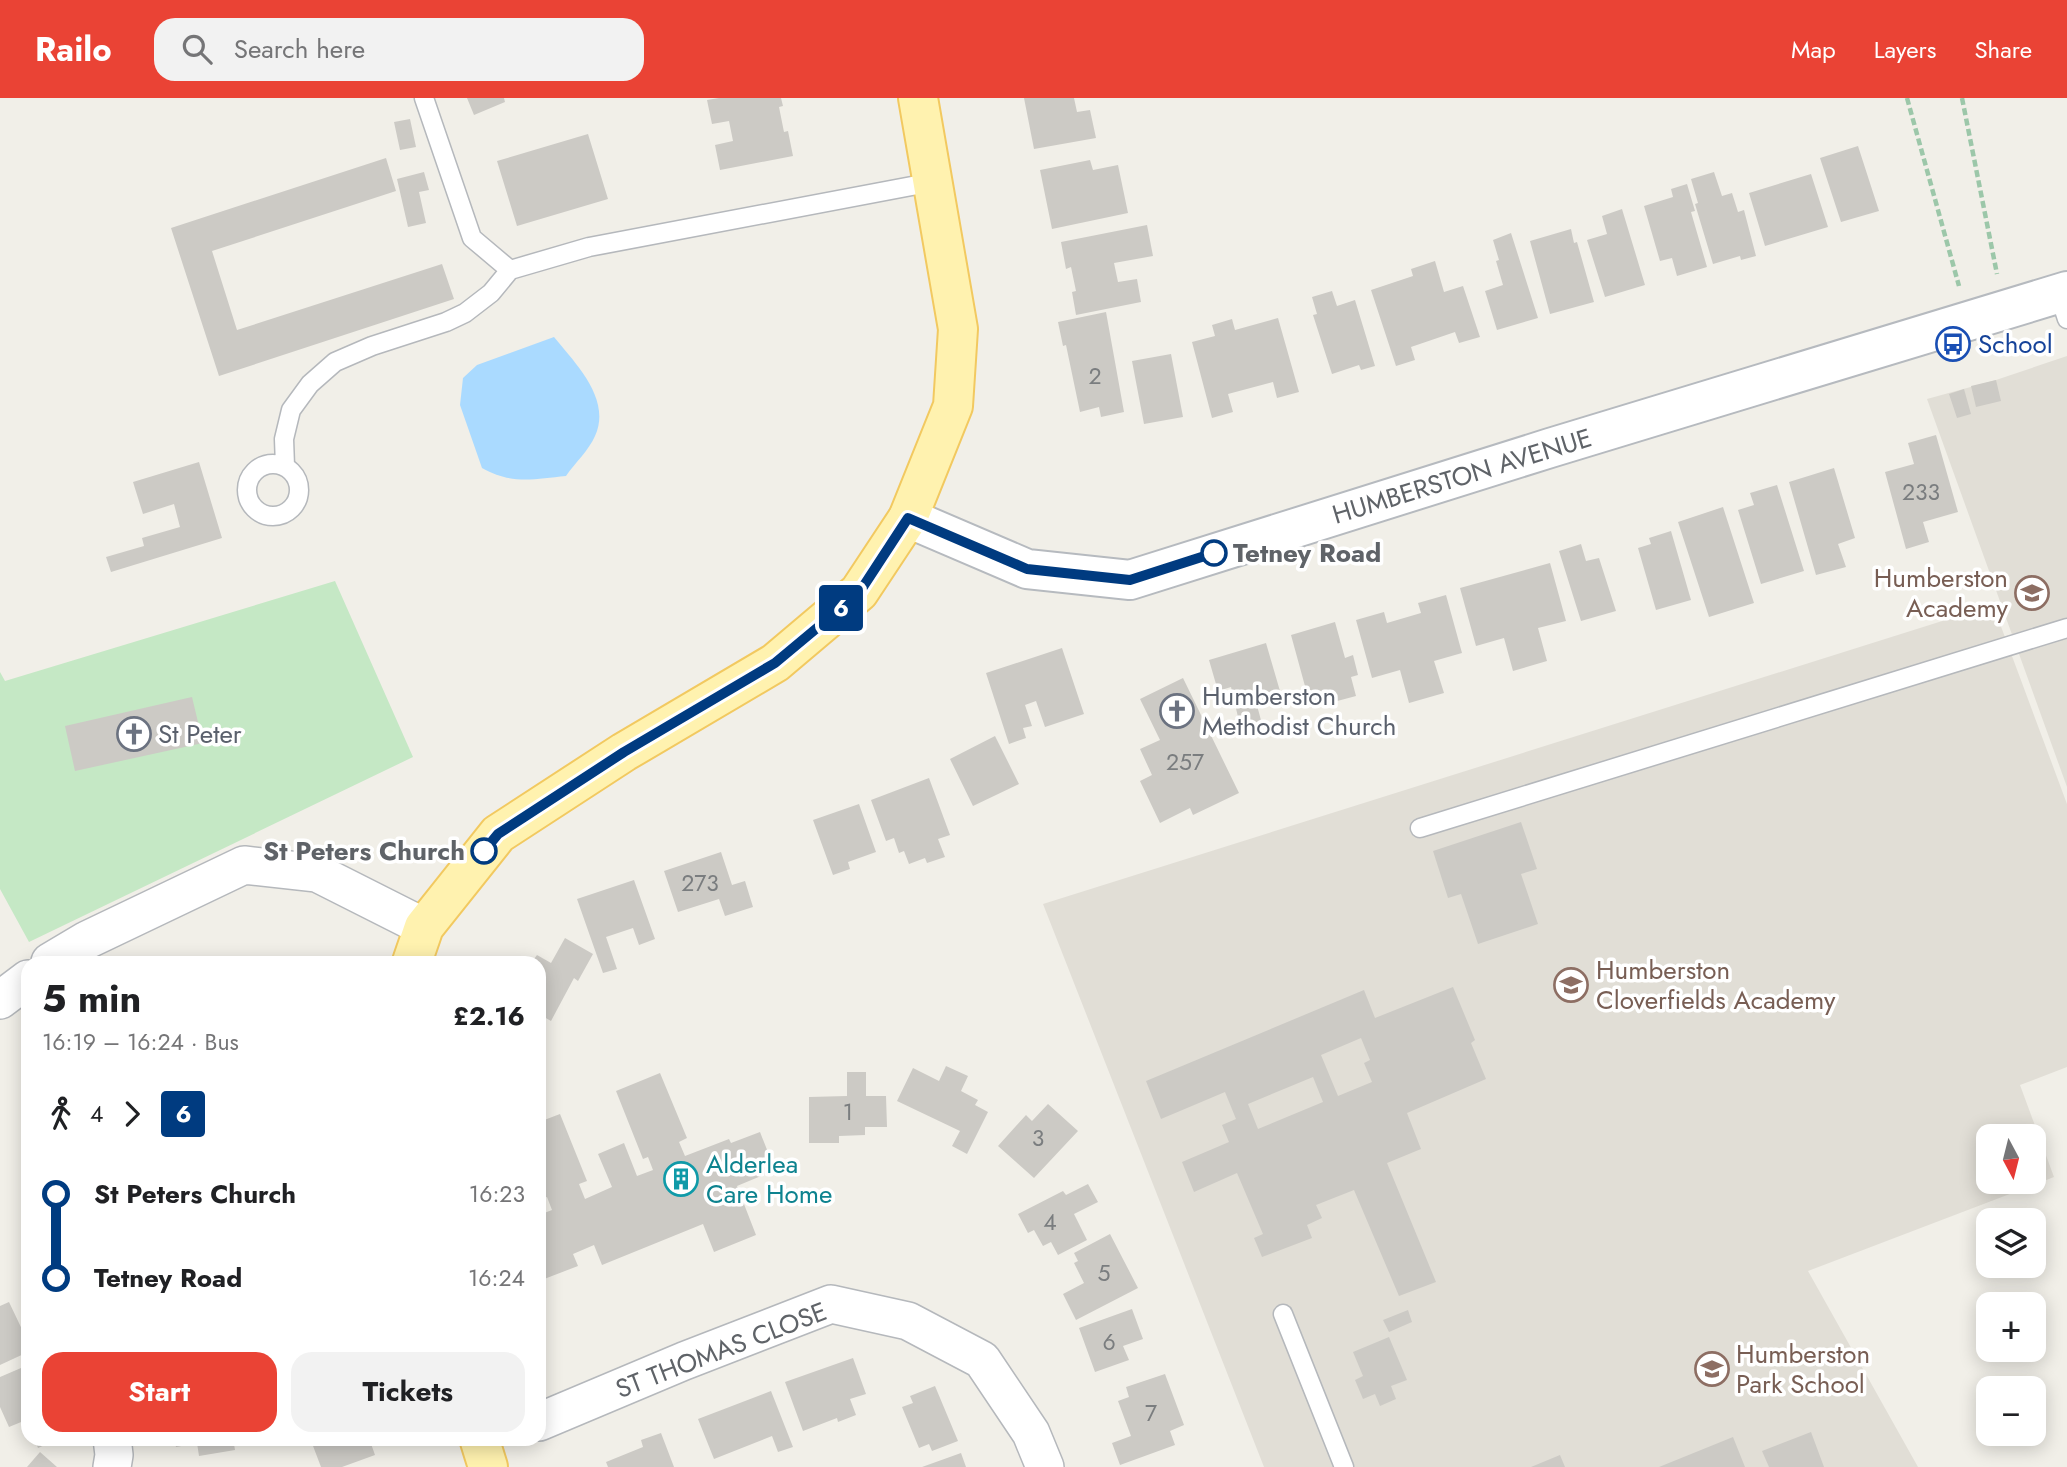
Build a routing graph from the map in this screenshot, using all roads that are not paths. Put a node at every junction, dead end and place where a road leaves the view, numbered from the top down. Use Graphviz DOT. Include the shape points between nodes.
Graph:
graph roads {
  1 [pos="424,98"];
  2 [pos="918,98"];
  3 [pos="933,182"];
  4 [pos="510,270"];
  5 [pos="2064,301"];
  6 [pos="285,466"];
  7 [pos="908,518"];
  8 [pos="2067,628"];
  9 [pos="1420,828"];
  10 [pos="418,945"];
  11 [pos="60,956"];
  12 [pos="1283,1314"];
  13 [pos="546,1419"];
  14 [pos="113,1446"];
  15 [pos="112,1467"];
  16 [pos="1045,1467"];
  17 [pos="1344,1467"];
  1 -- 4 [label="lane" via="472,238"];
  2 -- 3 [label="main road"];
  3 -- 4 [label="lane" via="589,247"];
  3 -- 7 [label="main road" via="958,329 953,406"];
  4 -- 6 [label="lane" via="466,313 372,346 335,362 318,376 291,410 284,439"];
  5 -- 7 [label="main road, HUMBERSTON AVENUE" via="1986,315 1130,580 1027,569"];
  7 -- 10 [label="main road" via="859,593 775,663 624,752 498,834"];
  8 -- 9 [label="lane"];
  10 -- 11 [label="street" via="317,873 244,865"];
  12 -- 17 [label="lane"];
  13 -- 16 [label="street, ST THOMAS CLOSE" via="831,1304 908,1321 982,1360 1031,1433"];
  14 -- 15 [label="street"];
}
